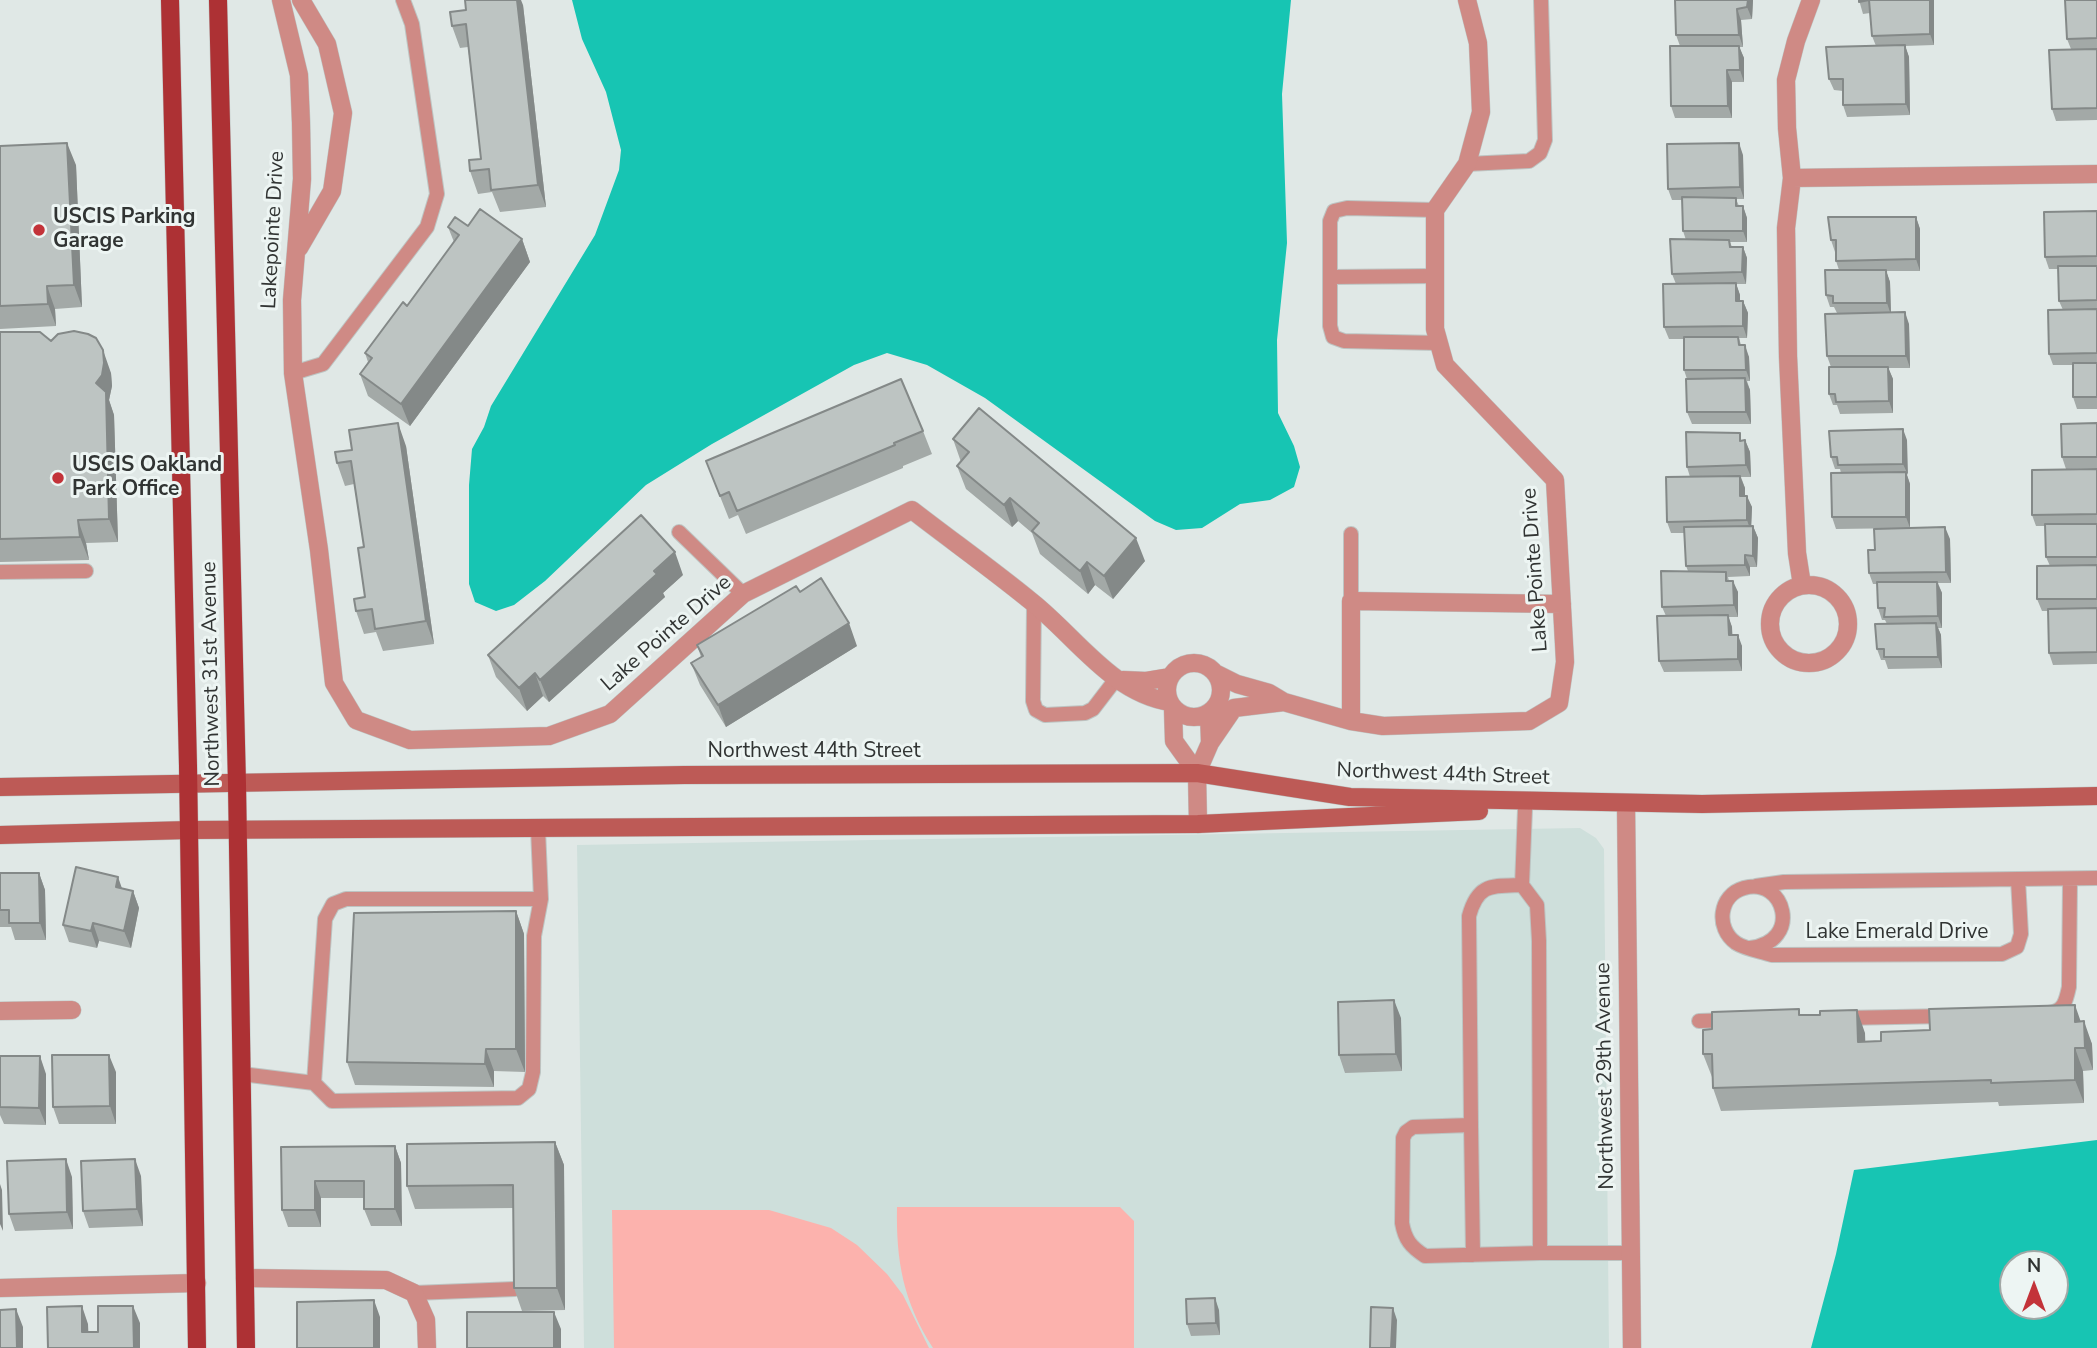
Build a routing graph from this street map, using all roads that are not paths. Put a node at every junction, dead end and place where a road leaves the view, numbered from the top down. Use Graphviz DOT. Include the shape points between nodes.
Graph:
graph roads {
  1 [pos="170,0"];
  2 [pos="219,0"];
  3 [pos="281,0"];
  4 [pos="301,0"];
  5 [pos="403,0"];
  6 [pos="1467,0"];
  7 [pos="1541,0"];
  8 [pos="1811,0"];
  9 [pos="1467,164"];
  10 [pos="2097,174"];
  11 [pos="1792,178"];
  12 [pos="1435,210"];
  13 [pos="296,254"];
  14 [pos="1435,276"];
  15 [pos="1330,277"];
  16 [pos="1438,343"];
  17 [pos="293,373"];
  18 [pos="307,463"];
  19 [pos="679,532"];
  20 [pos="1351,534"];
  21 [pos="86,571"];
  22 [pos="0,572"];
  23 [pos="1802,585"];
  24 [pos="743,594"];
  25 [pos="1351,601"];
  26 [pos="1034,603"];
  27 [pos="1562,604"];
  28 [pos="1217,674"];
  29 [pos="1170,677"];
  30 [pos="1116,679"];
  31 [pos="1237,684"];
  32 [pos="1284,702"];
  33 [pos="1172,706"];
  34 [pos="1234,708"];
  35 [pos="1209,713"];
  36 [pos="1352,721"];
  37 [pos="1210,743"];
  38 [pos="1197,773"];
  39 [pos="189,784"];
  40 [pos="237,784"];
  41 [pos="0,787"];
  42 [pos="2097,796"];
  43 [pos="1626,804"];
  44 [pos="1525,808"];
  45 [pos="1198,824"];
  46 [pos="538,829"];
  47 [pos="189,830"];
  48 [pos="238,830"];
  49 [pos="0,835"];
  50 [pos="2097,878"];
  51 [pos="2018,879"];
  52 [pos="2070,879"];
  53 [pos="1522,885"];
  54 [pos="1755,886"];
  55 [pos="541,899"];
  56 [pos="1750,948"];
  57 [pos="72,1010"];
  58 [pos="0,1011"];
  59 [pos="2028,1014"];
  60 [pos="1959,1016"];
  61 [pos="1822,1018"];
  62 [pos="1740,1020"];
  63 [pos="1699,1021"];
  64 [pos="242,1074"];
  65 [pos="314,1083"];
  66 [pos="1471,1125"];
  67 [pos="1540,1253"];
  68 [pos="1631,1253"];
  69 [pos="1473,1255"];
  70 [pos="245,1278"];
  71 [pos="197,1283"];
  72 [pos="0,1288"];
  73 [pos="515,1289"];
  74 [pos="414,1293"];
  75 [pos="197,1348"];
  76 [pos="246,1348"];
  77 [pos="427,1348"];
  78 [pos="1632,1348"];
  1 -- 39 [label="main road, Northwest 31st Avenue"];
  2 -- 40 [label="main road, Northwest 31st Avenue"];
  3 -- 13 [label="street, Lakepointe Drive" via="299,75 302,179"];
  4 -- 13 [label="street" via="327,44 343,113 332,191"];
  5 -- 17 [label="lane" via="412,24 436,194 427,227 323,364"];
  6 -- 9 [label="street" via="1478,43 1481,111"];
  7 -- 9 [label="lane" via="1545,140 1540,153 1529,161"];
  8 -- 11 [label="street" via="1786,80"];
  9 -- 12 [label="street"];
  10 -- 11 [label="street"];
  11 -- 23 [label="street" via="1786,228 1788,356"];
  12 -- 14 [label="street, Lake Pointe Drive"];
  12 -- 15 [label="lane" via="1334,211"];
  13 -- 17 [label="street, Lakepointe Drive"];
  14 -- 15 [label="lane"];
  14 -- 16 [label="street, Lake Pointe Drive"];
  15 -- 16 [label="lane" via="1333,337"];
  16 -- 27 [label="street, Lake Pointe Drive" via="1445,365 1555,480"];
  17 -- 18 [label="street, Lakepointe Drive"];
  18 -- 24 [label="street, Lake Pointe Drive" via="334,683 356,720 410,740 549,736 610,714"];
  19 -- 24 [label="lane"];
  20 -- 25 [label="lane"];
  21 -- 22 [label="lane"];
  23 -- 23 [label="street" via="1790,590 1773,608 1770,633 1775,645 1795,661 1820,662 1832,657 1848,635 1846,609 1828,589"];
  24 -- 26 [label="street, Lake Pointe Drive" via="912,510"];
  25 -- 27 [label="street"];
  25 -- 36 [label="street"];
  26 -- 30 [label="street, Lake Pointe Drive"];
  26 -- 30 [label="lane" via="1036,710 1045,715 1085,713"];
  27 -- 36 [label="street, Lake Pointe Drive" via="1565,662 1559,703 1528,721 1383,726"];
  28 -- 29 [label="street, Lake Pointe Drive" via="1205,664 1189,663"];
  28 -- 31 [label="street, Lake Pointe Drive"];
  28 -- 35 [label="street" via="1221,695"];
  29 -- 30 [label="street, Lake Pointe Drive" via="1135,682"];
  29 -- 33 [label="street" via="1167,690"];
  30 -- 33 [label="street, Lake Pointe Drive"];
  31 -- 32 [label="street, Lake Pointe Drive"];
  31 -- 34 [label="street"];
  32 -- 34 [label="street, Lake Pointe Drive"];
  32 -- 36 [label="street, Lake Pointe Drive"];
  33 -- 35 [label="street, Lake Pointe Drive" via="1187,716"];
  33 -- 38 [label="street" via="1174,741"];
  34 -- 37 [label="street"];
  35 -- 37 [label="street"];
  37 -- 38 [label="street"];
  38 -- 40 [label="street, Northwest 44th Street" via="684,775"];
  38 -- 43 [label="street, Northwest 44th Street" via="1350,797"];
  38 -- 45 [label="street"];
  39 -- 40 [label="street, Northwest 44th Street"];
  39 -- 41 [label="street, Northwest 44th Street"];
  39 -- 47 [label="main road, Northwest 31st Avenue"];
  40 -- 48 [label="main road, Northwest 31st Avenue"];
  42 -- 43 [label="street, Northwest 44th Street"];
  43 -- 44 [label="street, Northwest 44th Street"];
  43 -- 68 [label="street, Northwest 29th Avenue"];
  44 -- 45 [label="street, Northwest 44th Street"];
  44 -- 53 [label="lane"];
  45 -- 46 [label="street, Northwest 44th Street"];
  46 -- 48 [label="street, Northwest 44th Street"];
  46 -- 55 [label="lane"];
  47 -- 48 [label="street, Northwest 44th Street"];
  47 -- 49 [label="street, Northwest 44th Street"];
  47 -- 71 [label="main road, Northwest 31st Avenue"];
  48 -- 64 [label="main road, Northwest 31st Avenue"];
  50 -- 52 [label="lane, Lake Emerald Drive"];
  51 -- 52 [label="lane, Lake Emerald Drive"];
  51 -- 54 [label="lane, Lake Emerald Drive"];
  51 -- 56 [label="lane, Lake Emerald Drive" via="2021,934 2017,947 2002,954 1772,955"];
  52 -- 59 [label="lane" via="2066,1002 2058,1012"];
  53 -- 66 [label="lane" via="1480,891 1469,916"];
  53 -- 67 [label="lane" via="1537,905 1539,941"];
  54 -- 56 [label="lane, Lake Emerald Drive" via="1732,894 1722,915 1729,937"];
  54 -- 56 [label="lane, Lake Emerald Drive" via="1777,897 1784,919 1773,941"];
  55 -- 65 [label="lane" via="346,899 333,904 325,919"];
  55 -- 65 [label="lane" via="534,936 533,1072 529,1089 518,1098 332,1101"];
  57 -- 58 [label="street"];
  60 -- 61 [label="lane"];
  62 -- 63 [label="lane"];
  64 -- 65 [label="lane"];
  64 -- 70 [label="main road, Northwest 31st Avenue"];
  66 -- 69 [label="lane"];
  66 -- 69 [label="lane" via="1413,1127 1406,1132 1402,1223 1404,1237 1425,1256"];
  67 -- 68 [label="lane"];
  67 -- 69 [label="lane"];
  68 -- 78 [label="street, Northwest 29th Avenue"];
  70 -- 74 [label="street" via="386,1280"];
  70 -- 76 [label="main road, Northwest 31st Avenue"];
  71 -- 72 [label="street"];
  71 -- 75 [label="main road, Northwest 31st Avenue"];
  73 -- 74 [label="lane"];
  74 -- 77 [label="street" via="426,1320"];
}
